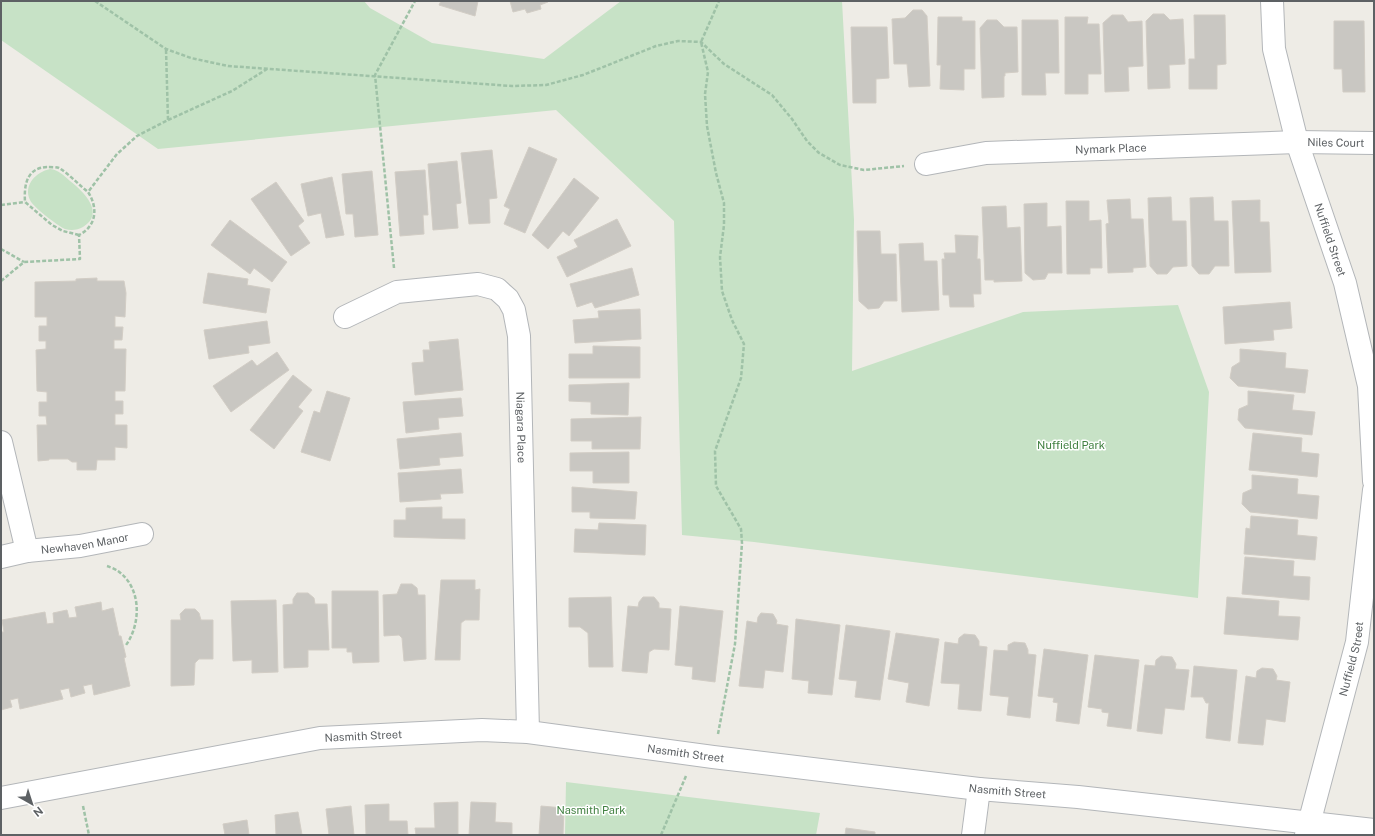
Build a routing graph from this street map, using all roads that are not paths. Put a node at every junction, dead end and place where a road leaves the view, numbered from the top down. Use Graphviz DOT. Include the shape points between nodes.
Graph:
graph roads {
  1 [pos="1272,1"];
  2 [pos="1297,142"];
  3 [pos="1374,143"];
  4 [pos="926,164"];
  5 [pos="345,317"];
  6 [pos="1,442"];
  7 [pos="1374,480"];
  8 [pos="1374,490"];
  9 [pos="142,534"];
  10 [pos="27,551"];
  11 [pos="1,557"];
  12 [pos="528,732"];
  13 [pos="979,789"];
  14 [pos="1,798"];
  15 [pos="1307,829"];
  16 [pos="1374,830"];
  17 [pos="973,835"];
  1 -- 2 [label="street, Nuffield Street" via="1274,49"];
  2 -- 3 [label="street, Niles Court"];
  2 -- 4 [label="street, Nymark Place" via="986,153"];
  2 -- 7 [label="street, Nuffield Street" via="1345,283 1369,386"];
  5 -- 12 [label="street, Niagara Place" via="397,292 478,284 497,289 508,299 514,310 519,336"];
  6 -- 10 [label="street, Newhaven Manor"];
  8 -- 15 [label="street, Nuffield Street" via="1357,642"];
  9 -- 10 [label="street, Newhaven Manor" via="80,546"];
  10 -- 11 [label="street, Newhaven Manor"];
  12 -- 13 [label="street, Nasmith Street"];
  12 -- 14 [label="street, Nasmith Street" via="482,730 320,738"];
  13 -- 15 [label="street, Nasmith Street" via="1078,797"];
  13 -- 17 [label="street"];
  15 -- 16 [label="street, Nasmith Street"];
}
